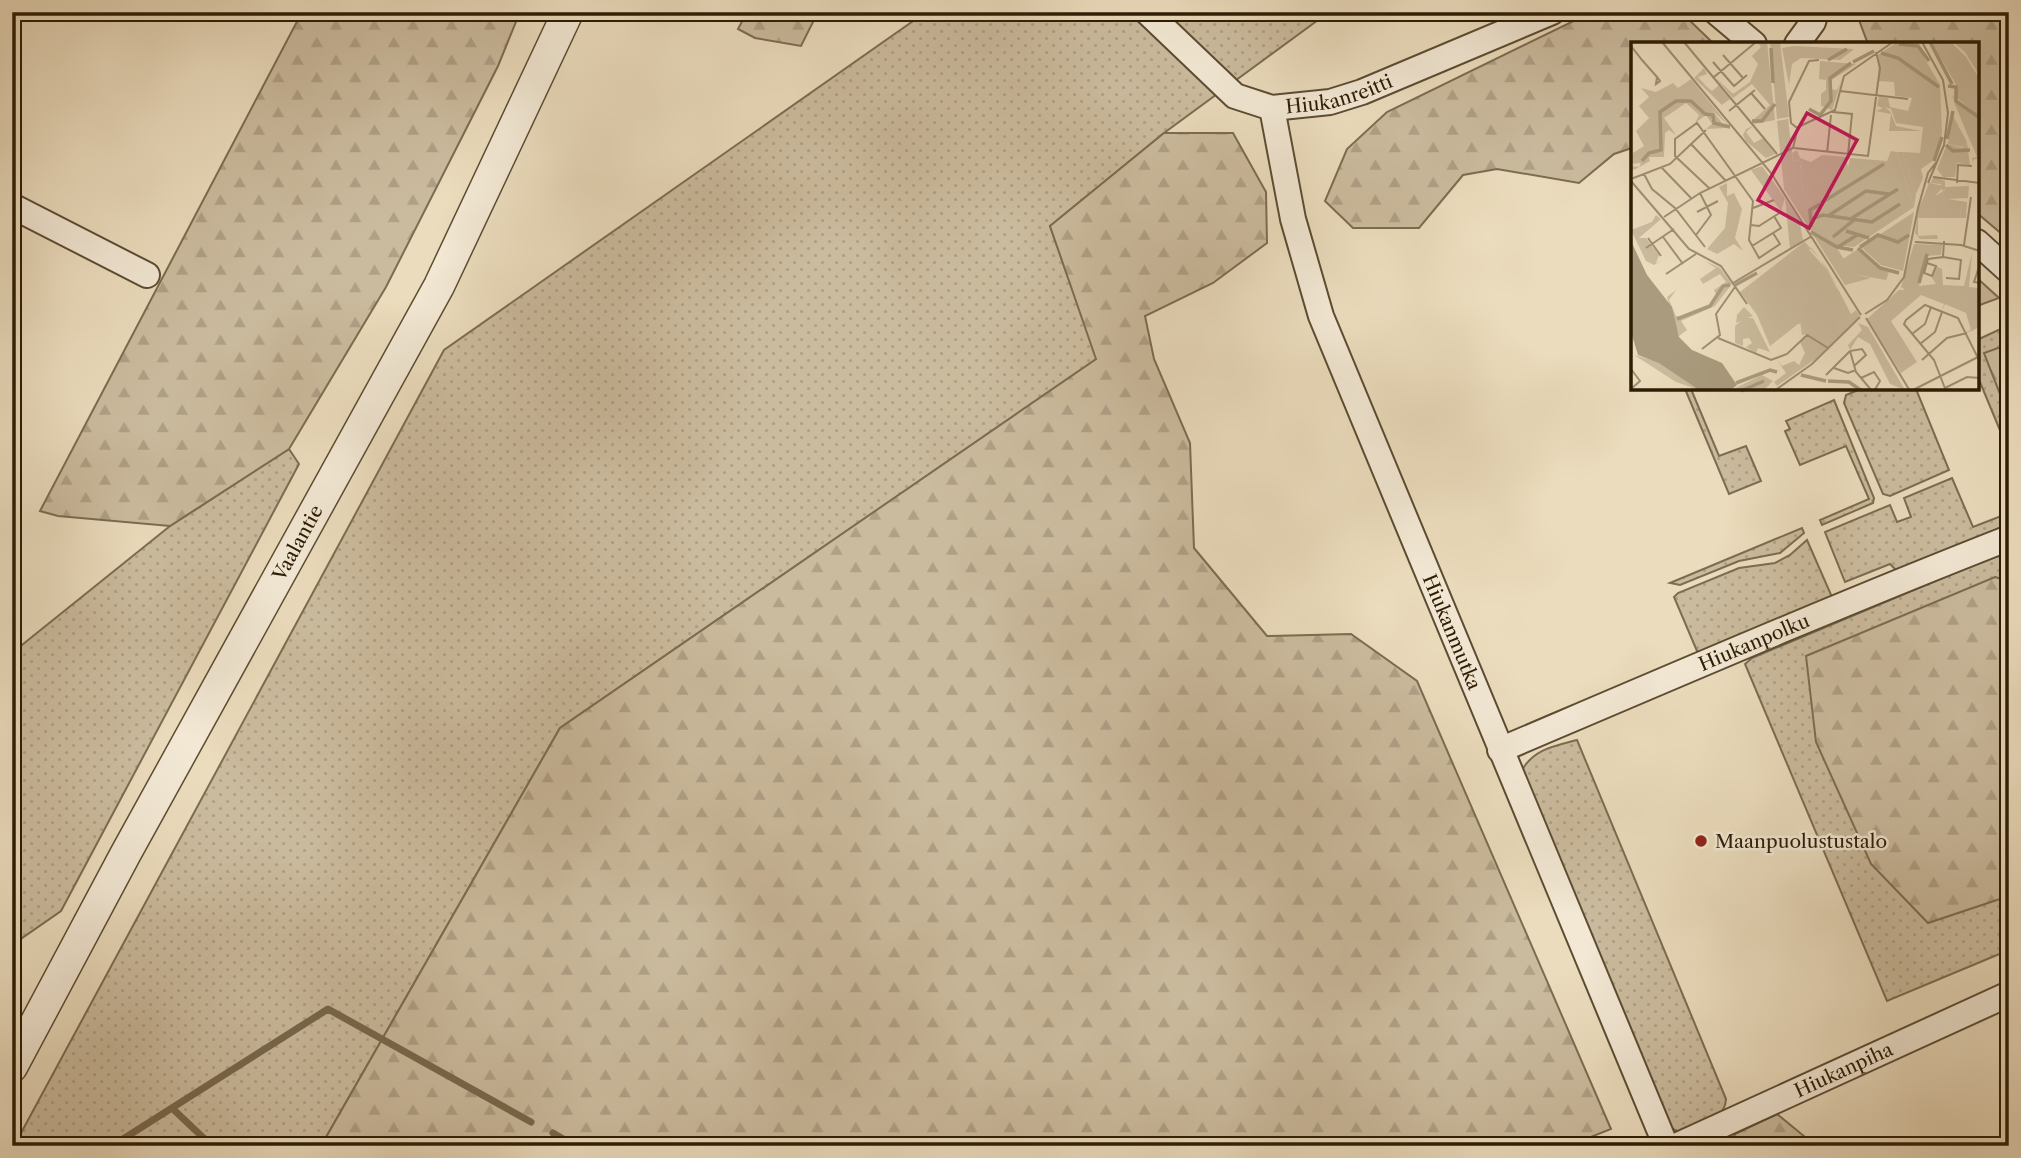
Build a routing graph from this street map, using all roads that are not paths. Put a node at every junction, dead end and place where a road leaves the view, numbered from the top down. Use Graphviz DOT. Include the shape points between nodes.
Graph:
graph roads {
  1 [pos="568,12"];
  2 [pos="1147,12"];
  3 [pos="1552,12"];
  4 [pos="1716,12"];
  5 [pos="1816,12"];
  6 [pos="1752,42"];
  7 [pos="1798,42"];
  8 [pos="1272,108"];
  9 [pos="12,206"];
  10 [pos="1979,244"];
  11 [pos="2009,271"];
  12 [pos="147,275"];
  13 [pos="2009,538"];
  14 [pos="1500,750"];
  15 [pos="2009,994"];
  16 [pos="12,1067"];
  17 [pos="1665,1146"];
  18 [pos="1676,1146"];
  1 -- 16 [label="street, Vaalantie" via="439,286"];
  2 -- 8 [label="street, Hiukanreitti" via="1220,85 1253,104"];
  3 -- 8 [label="street, Hiukanreitti" via="1362,92 1330,102"];
  4 -- 6 [label="street"];
  5 -- 7 [label="street"];
  8 -- 14 [label="street, Hiukanmutka" via="1293,219 1321,316"];
  9 -- 12 [label="street"];
  10 -- 11 [label="street"];
  13 -- 14 [label="street, Hiukanpolku"];
  14 -- 17 [label="street, Hiukanmutka"];
  15 -- 18 [label="street, Hiukanpiha"];
}
